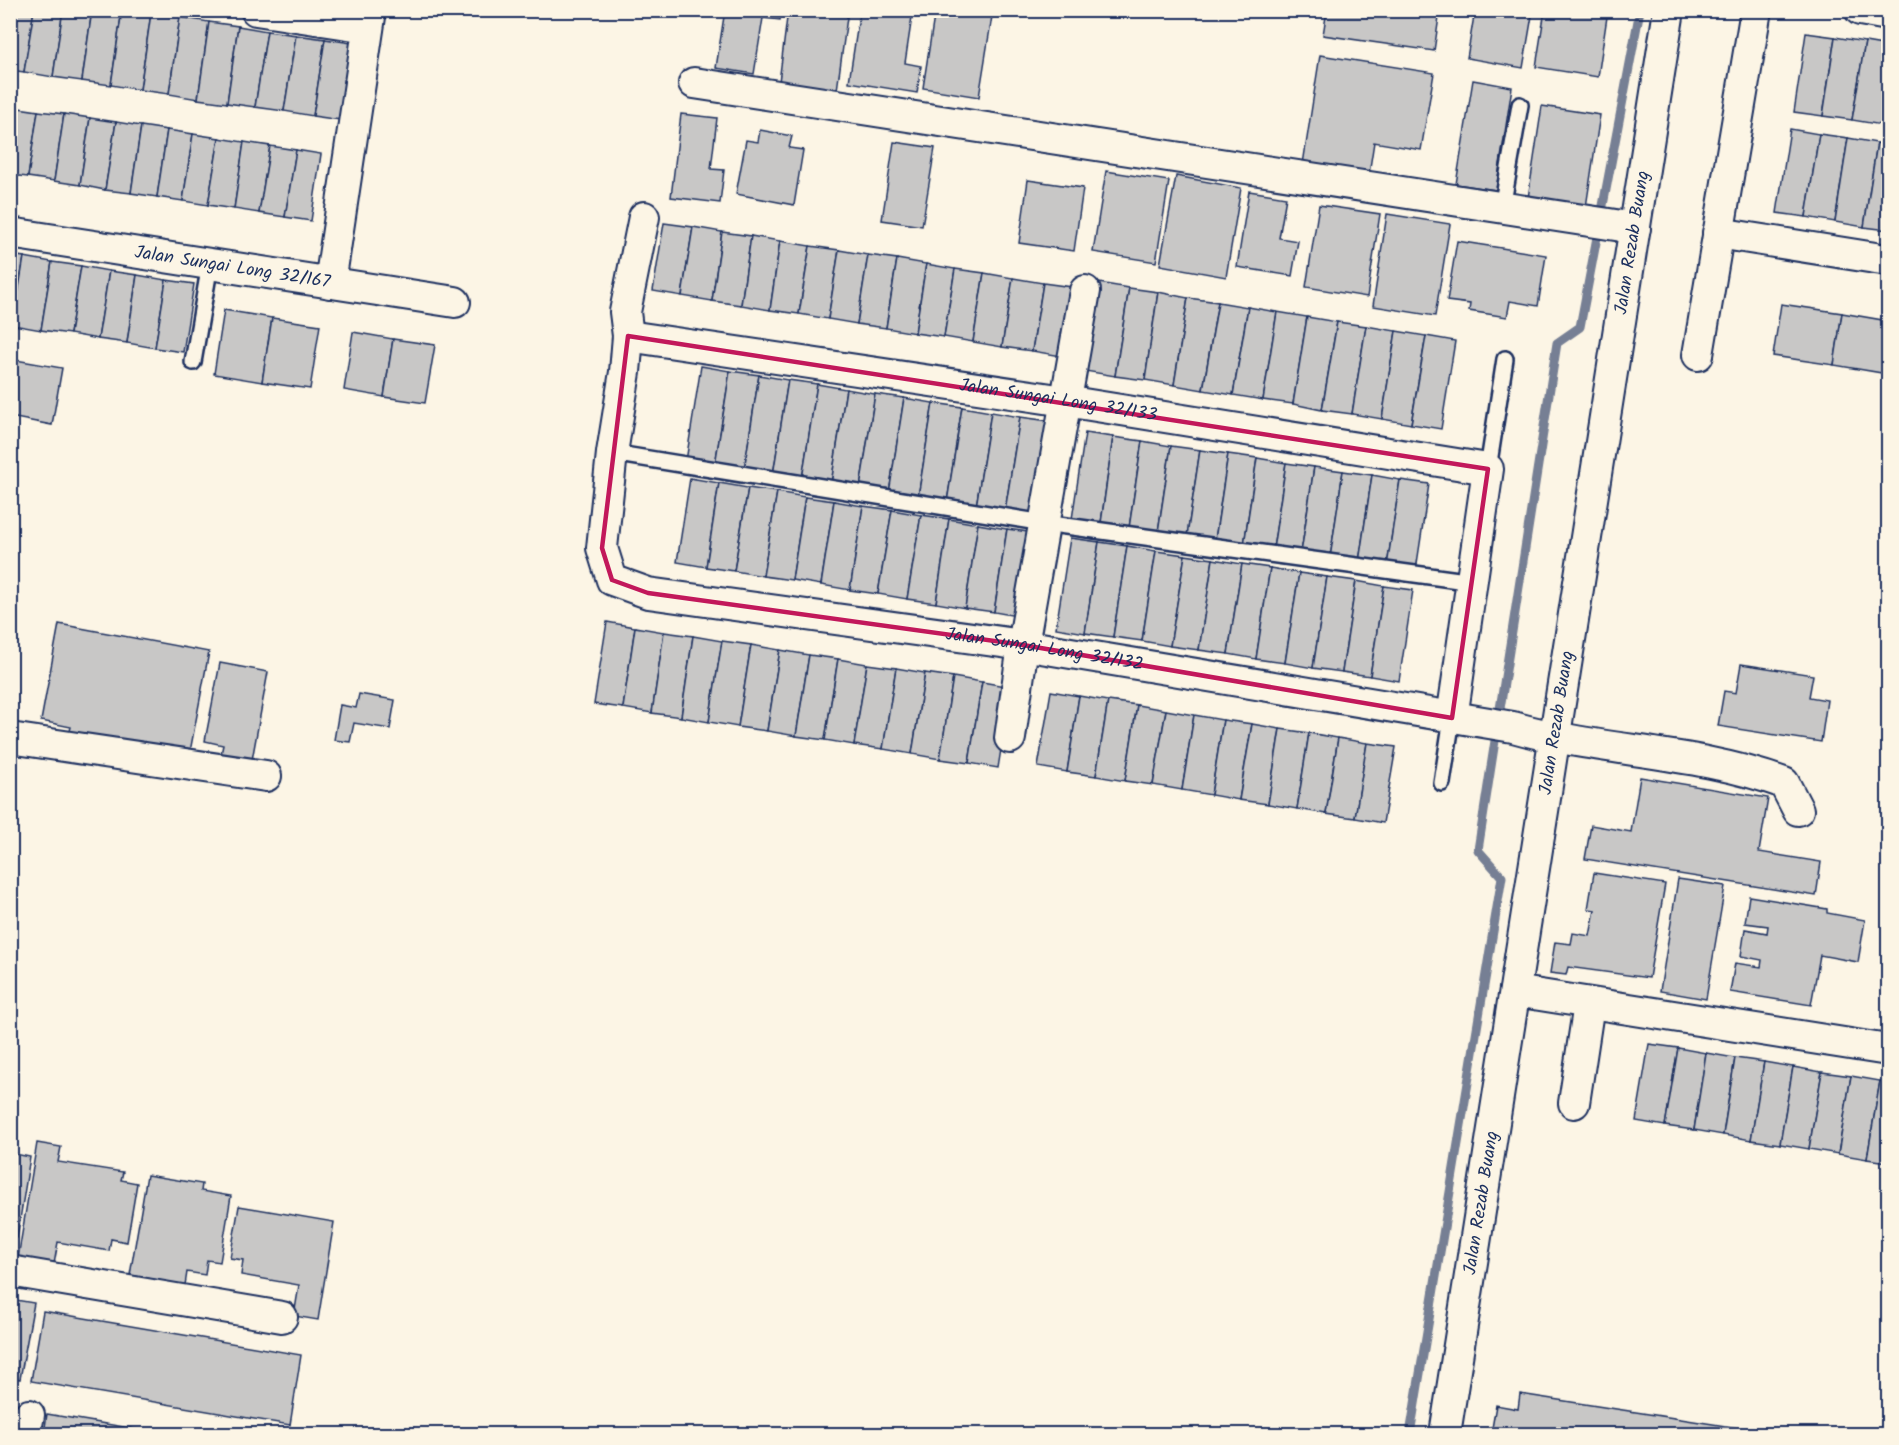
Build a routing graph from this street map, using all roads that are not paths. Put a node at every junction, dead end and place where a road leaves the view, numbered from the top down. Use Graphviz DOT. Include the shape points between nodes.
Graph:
graph roads {
  1 [pos="256,10"];
  2 [pos="1669,10"];
  3 [pos="1756,10"];
  4 [pos="1860,10"];
  5 [pos="1888,15"];
  6 [pos="370,19"];
  7 [pos="694,83"];
  8 [pos="1520,105"];
  9 [pos="1502,208"];
  10 [pos="644,217"];
  11 [pos="1635,228"];
  12 [pos="10,232"];
  13 [pos="1718,233"];
  14 [pos="1888,260"];
  15 [pos="210,264"];
  16 [pos="330,283"];
  17 [pos="1085,291"];
  18 [pos="455,302"];
  19 [pos="628,336"];
  20 [pos="1698,356"];
  21 [pos="1505,359"];
  22 [pos="193,362"];
  23 [pos="1065,401"];
  24 [pos="612,453"];
  25 [pos="1488,469"];
  26 [pos="1044,523"];
  27 [pos="1473,582"];
  28 [pos="1023,645"];
  29 [pos="1465,720"];
  30 [pos="10,738"];
  31 [pos="1010,738"];
  32 [pos="1555,739"];
  33 [pos="266,776"];
  34 [pos="1442,783"];
  35 [pos="1798,810"];
  36 [pos="1515,992"];
  37 [pos="1589,1004"];
  38 [pos="1888,1050"];
  39 [pos="1574,1103"];
  40 [pos="10,1271"];
  41 [pos="282,1317"];
  42 [pos="1445,1434"];
  1 -- 6 [label="street"];
  2 -- 11 [label="street, Jalan Rezab Buang"];
  3 -- 13 [label="street"];
  4 -- 5 [label="street"];
  6 -- 16 [label="street"];
  7 -- 9 [label="street"];
  8 -- 9 [label="lane"];
  9 -- 11 [label="street"];
  10 -- 19 [label="street" via="625,312"];
  11 -- 32 [label="street, Jalan Rezab Buang"];
  12 -- 15 [label="street, Jalan Sungai Long 32/167"];
  13 -- 14 [label="street"];
  13 -- 20 [label="street"];
  15 -- 16 [label="street, Jalan Sungai Long 32/167"];
  15 -- 22 [label="lane"];
  16 -- 18 [label="street, Jalan Sungai Long 32/167"];
  17 -- 23 [label="street"];
  19 -- 23 [label="street, Jalan Sungai Long 32/133"];
  19 -- 24 [label="street"];
  21 -- 25 [label="lane"];
  23 -- 25 [label="street, Jalan Sungai Long 32/133"];
  23 -- 26 [label="street"];
  24 -- 26 [label="lane"];
  24 -- 28 [label="street, Jalan Sungai Long 32/132" via="602,548 612,580 648,593"];
  25 -- 27 [label="street"];
  26 -- 27 [label="lane"];
  26 -- 28 [label="street"];
  27 -- 29 [label="street"];
  28 -- 29 [label="street, Jalan Sungai Long 32/132"];
  28 -- 31 [label="street"];
  29 -- 32 [label="street, Jalan Sungai Long 32/132" via="1513,727"];
  29 -- 34 [label="lane"];
  30 -- 33 [label="street"];
  32 -- 35 [label="street, Jalan Sungai Long 32/132" via="1752,771 1784,783"];
  32 -- 36 [label="street, Jalan Rezab Buang"];
  36 -- 37 [label="street"];
  36 -- 42 [label="street, Jalan Rezab Buang"];
  37 -- 38 [label="street"];
  37 -- 39 [label="street"];
  40 -- 41 [label="street"];
}
